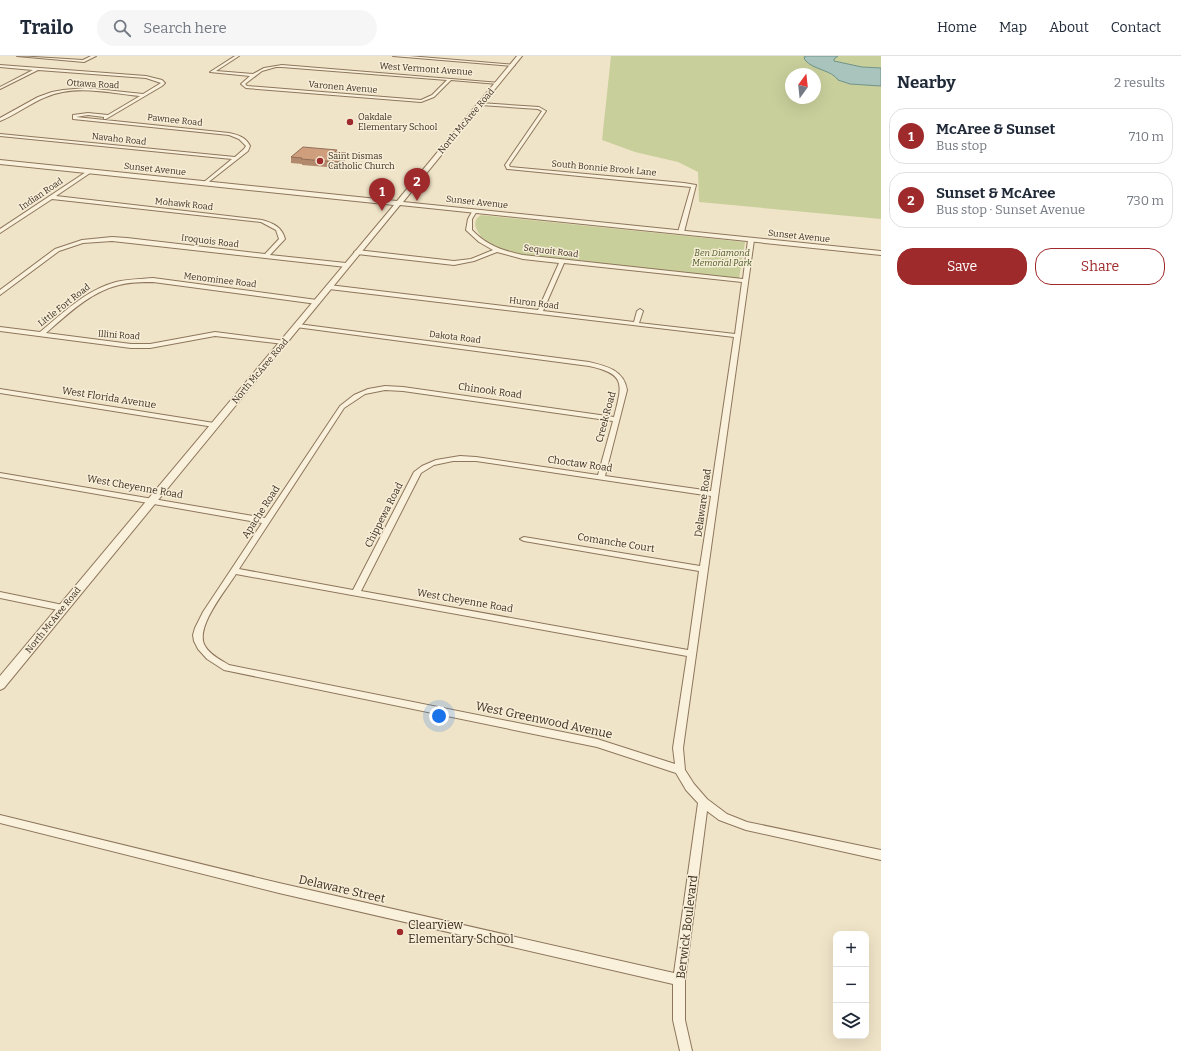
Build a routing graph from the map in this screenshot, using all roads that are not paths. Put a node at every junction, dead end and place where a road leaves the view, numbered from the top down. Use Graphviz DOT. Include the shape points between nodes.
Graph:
graph roads {
  1 [pos="19,56"];
  2 [pos="94,56"];
  3 [pos="237,56"];
  4 [pos="395,56"];
  5 [pos="475,56"];
  6 [pos="520,56"];
  7 [pos="470,62"];
  8 [pos="512,65"];
  9 [pos="0,66"];
  10 [pos="40,68"];
  11 [pos="255,75"];
  12 [pos="450,79"];
  13 [pos="498,83"];
  14 [pos="0,88"];
  15 [pos="144,96"];
  16 [pos="481,104"];
  17 [pos="7,112"];
  18 [pos="13,113"];
  19 [pos="109,116"];
  20 [pos="0,120"];
  21 [pos="104,121"];
  22 [pos="0,135"];
  23 [pos="236,158"];
  24 [pos="0,162"];
  25 [pos="91,171"];
  26 [pos="206,183"];
  27 [pos="51,197"];
  28 [pos="398,203"];
  29 [pos="475,211"];
  30 [pos="0,231"];
  31 [pos="681,232"];
  32 [pos="751,240"];
  33 [pos="497,250"];
  34 [pos="357,252"];
  35 [pos="881,253"];
  36 [pos="266,256"];
  37 [pos="562,262"];
  38 [pos="346,266"];
  39 [pos="745,281"];
  40 [pos="121,282"];
  41 [pos="330,287"];
  42 [pos="0,293"];
  43 [pos="317,302"];
  44 [pos="640,311"];
  45 [pos="540,312"];
  46 [pos="636,324"];
  47 [pos="298,326"];
  48 [pos="0,329"];
  49 [pos="40,335"];
  50 [pos="737,336"];
  51 [pos="284,342"];
  52 [pos="608,369"];
  53 [pos="0,391"];
  54 [pos="361,392"];
  55 [pos="616,419"];
  56 [pos="214,425"];
  57 [pos="442,460"];
  58 [pos="0,475"];
  59 [pos="601,477"];
  60 [pos="715,494"];
  61 [pos="151,501"];
  62 [pos="267,521"];
  63 [pos="524,539"];
  64 [pos="704,569"];
  65 [pos="234,571"];
  66 [pos="356,593"];
  67 [pos="0,595"];
  68 [pos="63,608"];
  69 [pos="204,653"];
  70 [pos="692,654"];
  71 [pos="0,685"];
  72 [pos="680,770"];
  73 [pos="703,802"];
  74 [pos="0,819"];
  75 [pos="881,855"];
  76 [pos="679,980"];
  77 [pos="686,1051"];
  1 -- 2 [label="street" via="84,61"];
  3 -- 11 [label="street, West Vermont Avenue" via="212,72"];
  4 -- 7 [label="street"];
  5 -- 7 [label="street"];
  6 -- 8 [label="street, North McAree Road"];
  7 -- 8 [label="street"];
  8 -- 13 [label="street, North McAree Road"];
  9 -- 10 [label="street"];
  10 -- 14 [label="street"];
  10 -- 15 [label="street" via="153,78 163,83"];
  11 -- 12 [label="street, West Vermont Avenue" via="268,67 276,66"];
  11 -- 12 [label="street, Varonen Avenue" via="243,86 417,101 430,99"];
  12 -- 13 [label="street, West Vermont Avenue"];
  13 -- 16 [label="street, North McAree Road"];
  15 -- 18 [label="street, Ottawa Road" via="64,90 50,94"];
  15 -- 19 [label="street"];
  16 -- 28 [label="street, North McAree Road"];
  16 -- 31 [label="street, South Bonnie Brook Lane" via="539,108 544,111 507,165 509,168 694,186"];
  17 -- 18 [label="street"];
  18 -- 20 [label="street, Ottawa Road"];
  19 -- 21 [label="street"];
  19 -- 21 [label="street, Pawnee Road" via="74,116"];
  21 -- 23 [label="street, Pawnee Road" via="231,134 243,139 248,146"];
  22 -- 23 [label="street, Navaho Road"];
  23 -- 26 [label="street"];
  24 -- 25 [label="street, Sunset Avenue"];
  25 -- 26 [label="street, Sunset Avenue"];
  25 -- 27 [label="street, Indian Road"];
  26 -- 28 [label="street, Sunset Avenue"];
  27 -- 30 [label="street, Indian Road"];
  27 -- 36 [label="street, Mohawk Road" via="262,221 275,226 282,234 282,239"];
  28 -- 29 [label="street, Sunset Avenue"];
  28 -- 34 [label="street, North McAree Road"];
  29 -- 31 [label="street, Sunset Avenue"];
  29 -- 33 [label="street, Sequoit Road" via="470,218 469,230"];
  31 -- 32 [label="street, Sunset Avenue"];
  32 -- 35 [label="street, Sunset Avenue"];
  32 -- 39 [label="street, Delaware Road"];
  33 -- 34 [label="street" via="472,260 454,263"];
  33 -- 37 [label="street, Sequoit Road" via="523,257"];
  34 -- 38 [label="street, North McAree Road"];
  36 -- 38 [label="street, Iroquois Road"];
  36 -- 42 [label="street, Iroquois Road" via="112,239 96,240 72,244 57,250"];
  37 -- 39 [label="street, Sequoit Road"];
  37 -- 45 [label="street"];
  38 -- 41 [label="street, North McAree Road"];
  39 -- 50 [label="street, Delaware Road"];
  40 -- 43 [label="street, Menominee Road" via="153,280"];
  40 -- 49 [label="street, Little Fort Road" via="94,292"];
  41 -- 43 [label="street, North McAree Road"];
  41 -- 45 [label="street, Huron Road"];
  43 -- 47 [label="street, North McAree Road"];
  44 -- 46 [label="street"];
  45 -- 46 [label="street, Huron Road"];
  46 -- 50 [label="street, Huron Road"];
  47 -- 51 [label="street, North McAree Road"];
  47 -- 52 [label="street, Dakota Road" via="581,363"];
  48 -- 49 [label="street, Illini Road"];
  49 -- 51 [label="street, Illini Road" via="131,346 150,346 215,334"];
  50 -- 60 [label="street, Delaware Road"];
  51 -- 56 [label="street, North McAree Road"];
  52 -- 55 [label="street, Creek Road" via="621,378 624,384"];
  53 -- 56 [label="street, West Florida Avenue"];
  54 -- 55 [label="street, Chinook Road" via="397,389"];
  54 -- 62 [label="street, Apache Road" via="342,407"];
  55 -- 59 [label="street, Creek Road"];
  56 -- 61 [label="street, North McAree Road"];
  57 -- 59 [label="street, Choctaw Road" via="476,459"];
  57 -- 66 [label="street, Chippewa Road" via="429,464 418,472"];
  58 -- 61 [label="street, West Cheyenne Road"];
  59 -- 60 [label="street, Choctaw Road"];
  60 -- 64 [label="street, Delaware Road"];
  61 -- 62 [label="street, West Cheyenne Road"];
  61 -- 68 [label="street, North McAree Road"];
  62 -- 65 [label="street, Apache Road"];
  63 -- 64 [label="street, Comanche Court"];
  64 -- 70 [label="street, Delaware Road"];
  65 -- 66 [label="street, West Cheyenne Road"];
  65 -- 69 [label="street, Apache Road" via="198,629"];
  66 -- 70 [label="street, West Cheyenne Road"];
  67 -- 68 [label="street"];
  68 -- 71 [label="street, North McAree Road"];
  69 -- 72 [label="street, West Greenwood Avenue" via="227,668 597,742"];
  70 -- 72 [label="street, Delaware Road" via="678,748"];
  72 -- 73 [label="street"];
  73 -- 75 [label="street" via="723,817 746,826"];
  73 -- 76 [label="street, Berwick Boulevard"];
  74 -- 76 [label="street, Delaware Street" via="279,888"];
  76 -- 77 [label="street, Berwick Boulevard" via="679,1020"];
}
